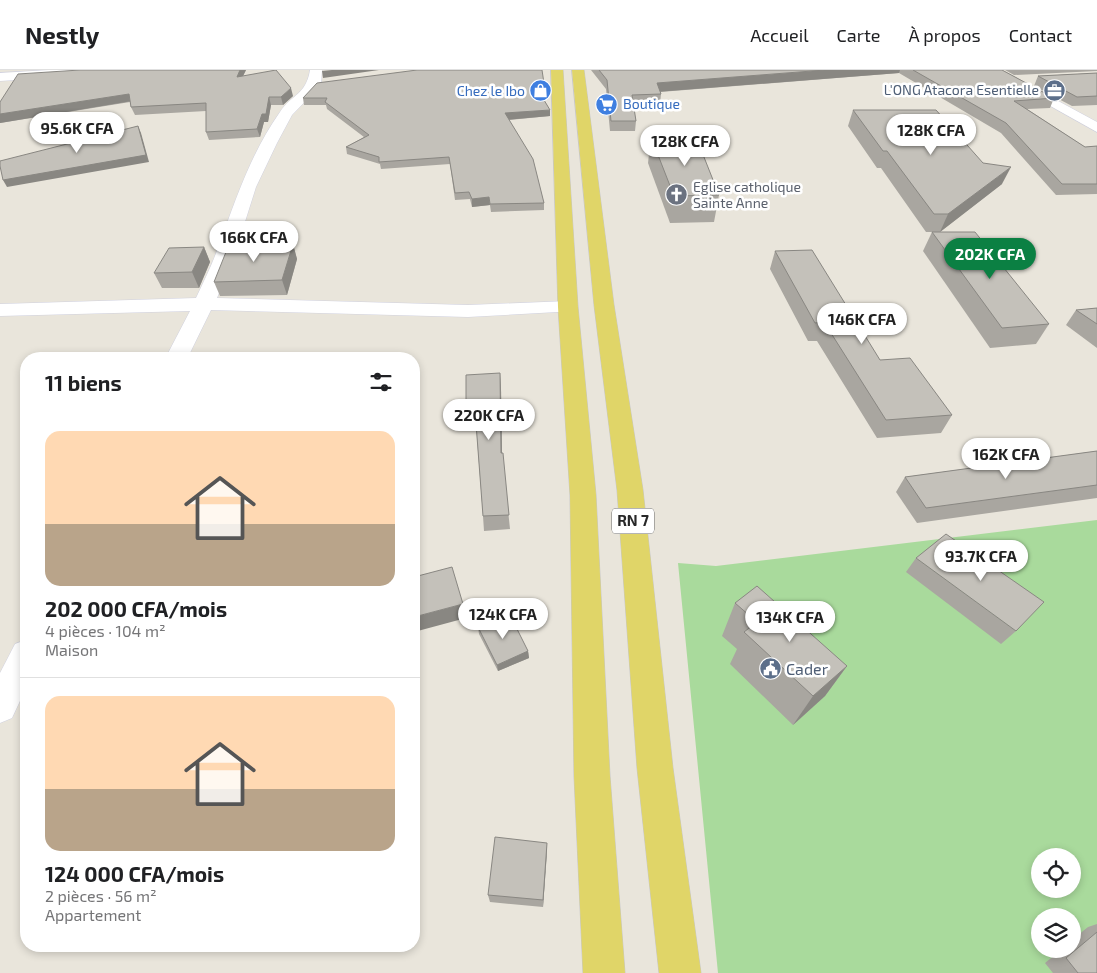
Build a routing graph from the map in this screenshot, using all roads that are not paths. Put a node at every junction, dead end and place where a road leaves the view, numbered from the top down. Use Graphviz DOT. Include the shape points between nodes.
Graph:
graph roads {
  1 [pos="110,70"];
  2 [pos="557,70"];
  3 [pos="578,70"];
  4 [pos="992,70"];
  5 [pos="0,78"];
  6 [pos="320,79"];
  7 [pos="1041,80"];
  8 [pos="1013,82"];
  9 [pos="1097,128"];
  10 [pos="204,304"];
  11 [pos="568,307"];
  12 [pos="0,310"];
  13 [pos="180,352"];
  14 [pos="20,666"];
  15 [pos="0,707"];
  16 [pos="604,973"];
  17 [pos="680,973"];
  1 -- 5 [label="street"];
  2 -- 11 [label="main road"];
  3 -- 17 [label="main road, RN 7" via="604,305 630,490 655,768"];
  4 -- 8 [label="street"];
  6 -- 10 [label="street" via="286,112 269,142 248,187"];
  7 -- 8 [label="street"];
  8 -- 9 [label="street"];
  10 -- 11 [label="street" via="468,311"];
  10 -- 12 [label="street"];
  10 -- 13 [label="street"];
  11 -- 16 [label="main road" via="583,495 592,776"];
  14 -- 15 [label="street"];
}
